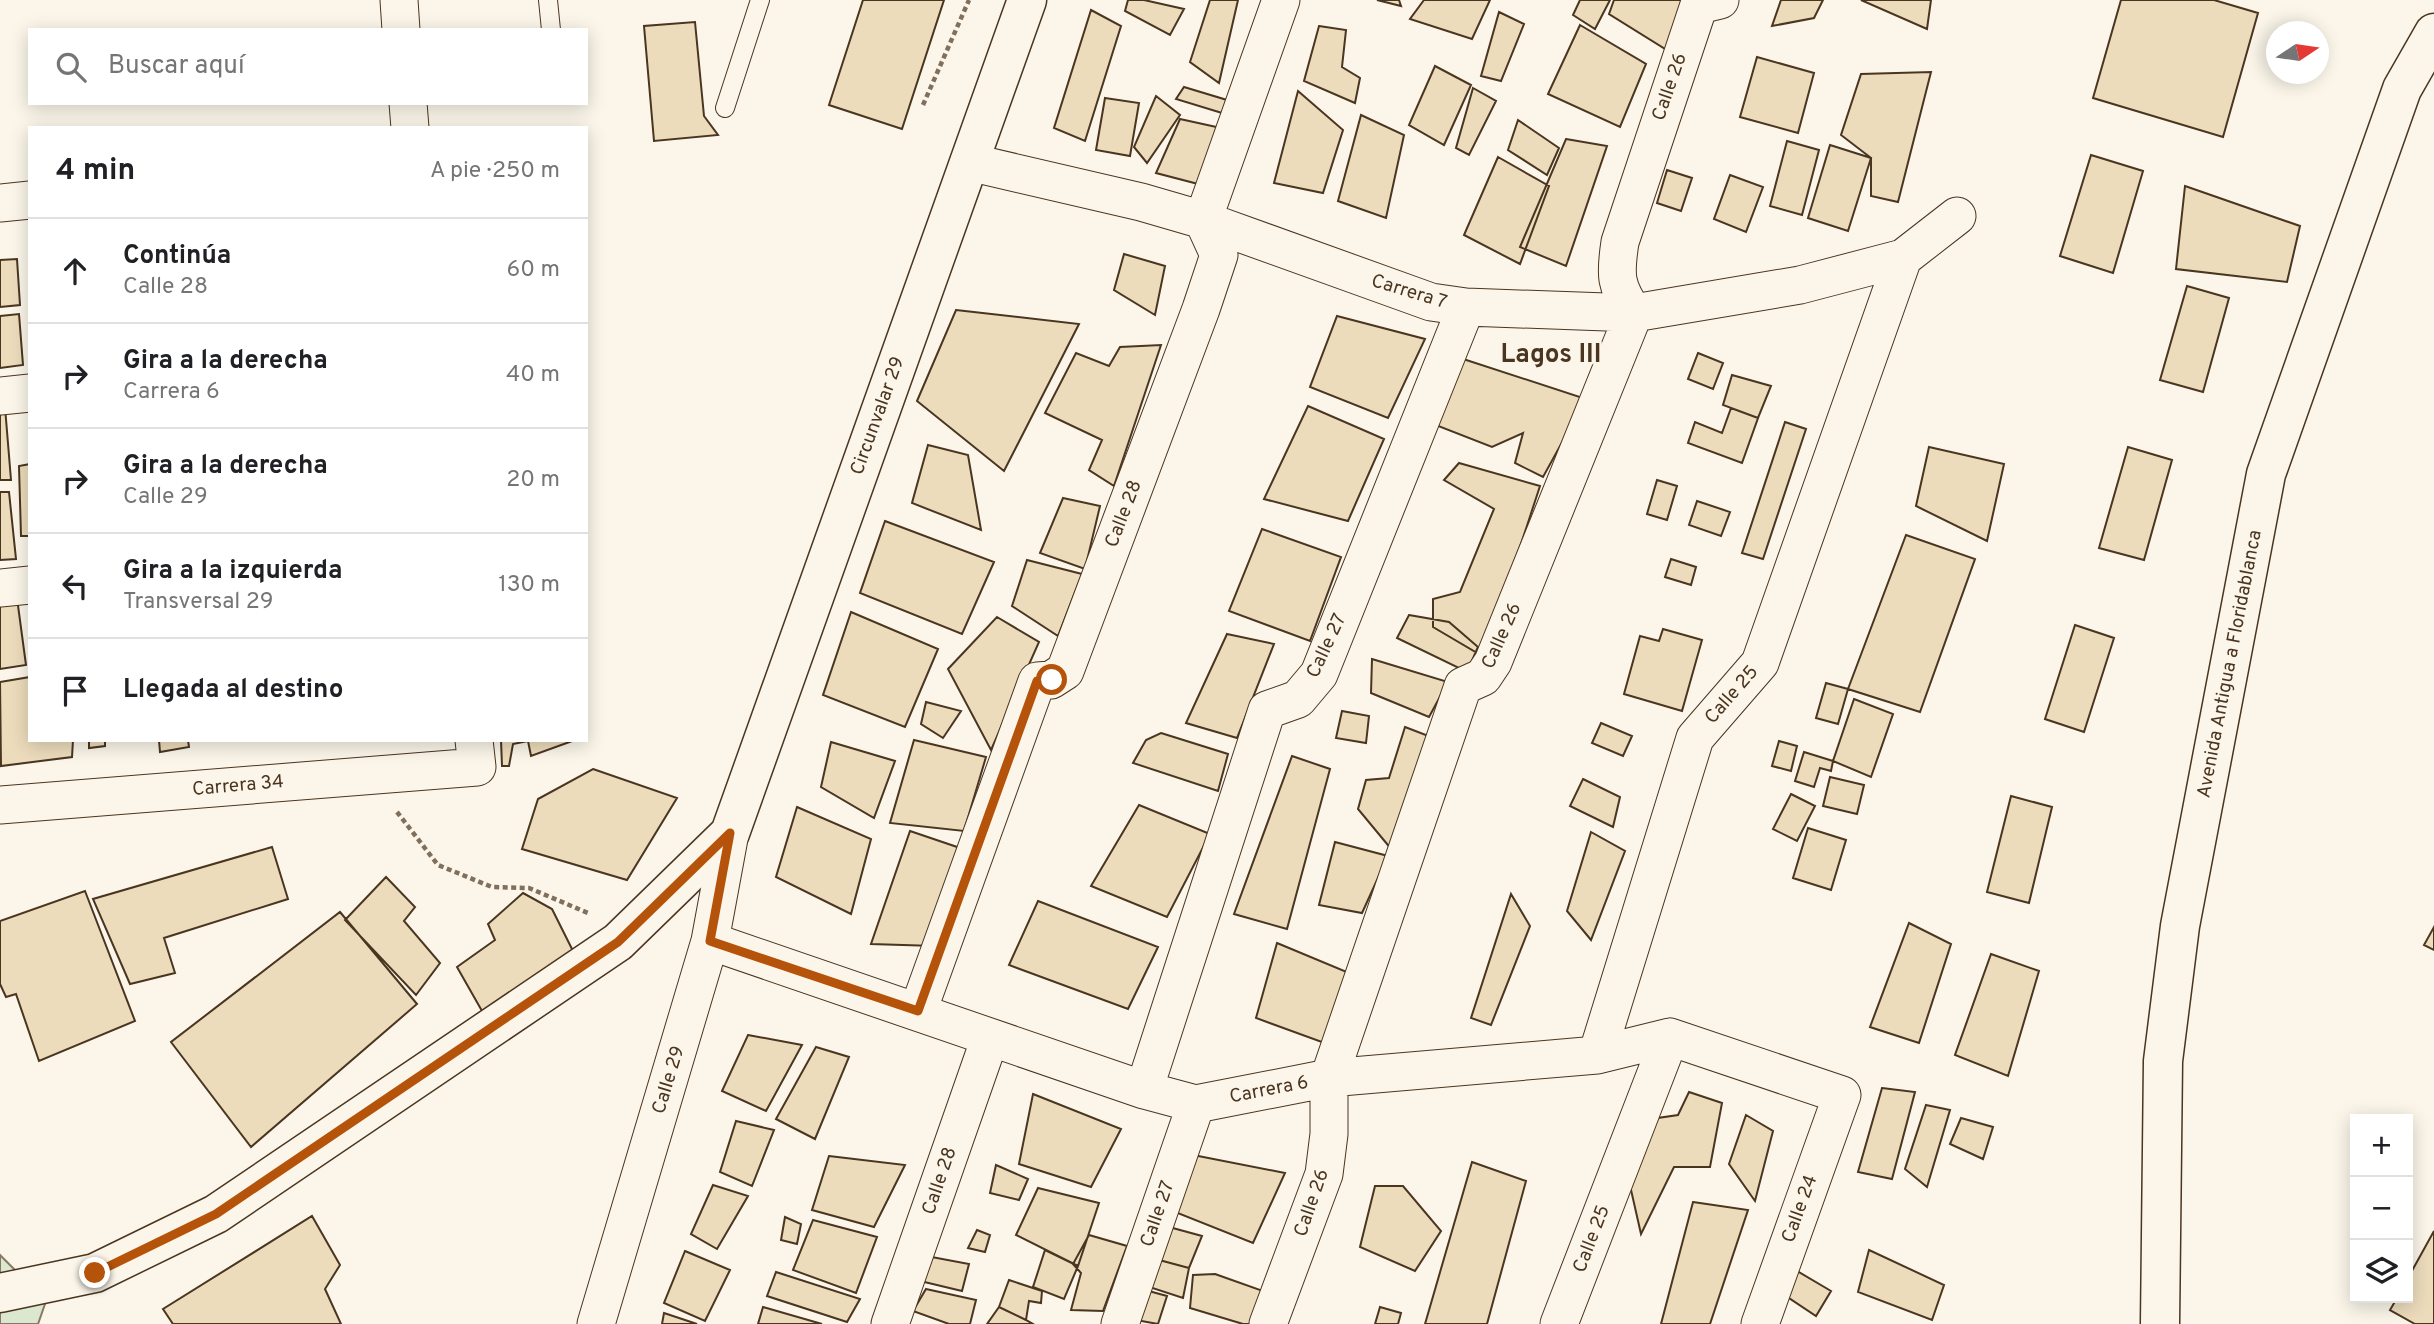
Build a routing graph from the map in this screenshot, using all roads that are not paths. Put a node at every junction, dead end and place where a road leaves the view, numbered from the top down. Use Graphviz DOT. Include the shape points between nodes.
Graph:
graph roads {
  1 [pos="398,0"];
  2 [pos="548,0"];
  3 [pos="760,0"];
  4 [pos="1027,0"];
  5 [pos="1283,0"];
  6 [pos="1293,0"];
  7 [pos="1720,0"];
  8 [pos="401,28"];
  9 [pos="551,28"];
  10 [pos="2434,33"];
  11 [pos="408,105"];
  12 [pos="725,108"];
  13 [pos="410,126"];
  14 [pos="969,162"];
  15 [pos="28,200"];
  16 [pos="0,203"];
  17 [pos="1957,216"];
  18 [pos="1203,220"];
  19 [pos="1903,258"];
  20 [pos="1466,307"];
  21 [pos="1634,313"];
  22 [pos="28,393"];
  23 [pos="0,396"];
  24 [pos="28,585"];
  25 [pos="0,588"];
  26 [pos="475,754"];
  27 [pos="0,804"];
  28 [pos="730,833"];
  29 [pos="710,941"];
  30 [pos="918,1011"];
  31 [pos="1670,1037"];
  32 [pos="990,1038"];
  33 [pos="1597,1055"];
  34 [pos="1329,1079"];
  35 [pos="1144,1090"];
  36 [pos="1196,1104"];
  37 [pos="0,1293"];
  38 [pos="596,1324"];
  39 [pos="890,1324"];
  40 [pos="1120,1324"];
  41 [pos="1268,1324"];
  42 [pos="1559,1324"];
  43 [pos="1760,1324"];
  44 [pos="2160,1324"];
  1 -- 8 [label="street"];
  2 -- 9 [label="lane"];
  3 -- 12 [label="lane"];
  4 -- 14 [label="street, Circunvalar 29"];
  5 -- 6 [label="street"];
  5 -- 18 [label="street"];
  7 -- 21 [label="street, Calle 26" via="1699,5 1620,242 1615,274"];
  10 -- 44 [label="street, Avenida Antigua a Floridablanca" via="2402,89 2266,474 2178,940 2163,1061"];
  11 -- 13 [label="street"];
  14 -- 18 [label="street, Carrera 7"];
  14 -- 28 [label="street, Circunvalar 29"];
  15 -- 16 [label="street"];
  17 -- 19 [label="street"];
  18 -- 20 [label="street, Carrera 7" via="1431,302"];
  18 -- 30 [label="street, Calle 28" via="1219,255 1201,309 1065,671 1052,680 1037,681"];
  19 -- 21 [label="street, Carrera 7" via="1800,285"];
  19 -- 33 [label="street, Calle 25" via="1760,663 1695,737"];
  20 -- 21 [label="street, Carrera 7"];
  20 -- 35 [label="street, Calle 27" via="1319,674 1297,699 1267,710"];
  21 -- 34 [label="street, Calle 26" via="1493,662 1483,677 1463,686"];
  22 -- 23 [label="street"];
  24 -- 25 [label="street"];
  26 -- 27 [label="street, Carrera 34" via="369,775"];
  28 -- 29 [label="street, Calle 29"];
  28 -- 37 [label="street" via="618,942 216,1214 95,1273"];
  29 -- 30 [label="street, Carrera 6"];
  29 -- 38 [label="street, Calle 29"];
  30 -- 32 [label="street, Carrera 6"];
  31 -- 33 [label="street, Carrera 6"];
  31 -- 42 [label="street, Calle 25"];
  31 -- 43 [label="street, Calle 24" via="1842,1095"];
  32 -- 35 [label="street, Carrera 6"];
  32 -- 39 [label="street, Calle 28"];
  33 -- 34 [label="street, Carrera 6"];
  34 -- 36 [label="street, Carrera 6"];
  34 -- 41 [label="street, Calle 26" via="1324,1174"];
  35 -- 36 [label="street, Carrera 6"];
  36 -- 40 [label="street, Calle 27"];
}
